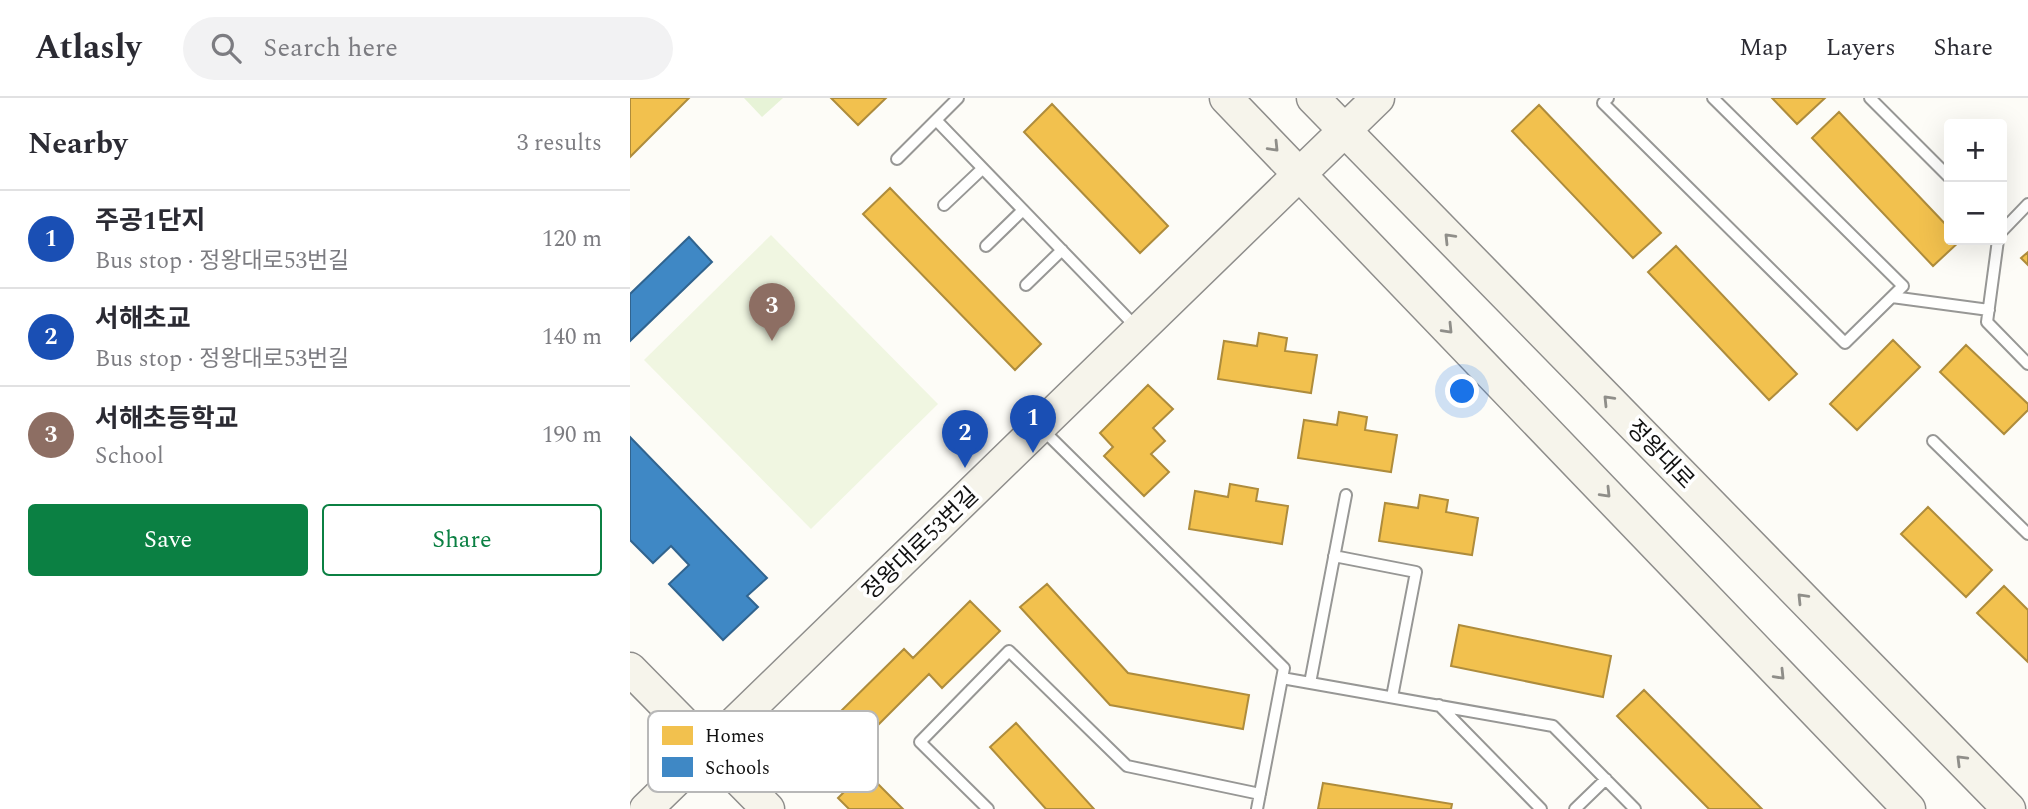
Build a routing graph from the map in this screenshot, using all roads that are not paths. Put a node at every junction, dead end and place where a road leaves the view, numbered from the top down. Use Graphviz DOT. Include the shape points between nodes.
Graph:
graph roads {
  1 [pos="958,98"];
  2 [pos="1226,98"];
  3 [pos="1312,98"];
  4 [pos="1378,98"];
  5 [pos="1608,98"];
  6 [pos="1713,98"];
  7 [pos="1878,100"];
  8 [pos="936,120"];
  9 [pos="1344,131"];
  10 [pos="897,159"];
  11 [pos="982,169"];
  12 [pos="1944,172"];
  13 [pos="1299,174"];
  14 [pos="2028,204"];
  15 [pos="944,205"];
  16 [pos="1023,210"];
  17 [pos="2007,226"];
  18 [pos="1999,245"];
  19 [pos="986,246"];
  20 [pos="1062,250"];
  21 [pos="1026,285"];
  22 [pos="1892,297"];
  23 [pos="1989,310"];
  24 [pos="1139,330"];
  25 [pos="2028,364"];
  26 [pos="1040,426"];
  27 [pos="1933,441"];
  28 [pos="1346,495"];
  29 [pos="2028,534"];
  30 [pos="1334,556"];
  31 [pos="630,669"];
  32 [pos="1282,678"];
  33 [pos="1310,682"];
  34 [pos="1392,697"];
  35 [pos="1439,705"];
  36 [pos="671,711"];
  37 [pos="746,711"];
  38 [pos="1606,779"];
  39 [pos="663,792"];
  40 [pos="751,792"];
  41 [pos="1260,793"];
  42 [pos="646,809"];
  43 [pos="768,809"];
  44 [pos="988,809"];
  45 [pos="1257,809"];
  46 [pos="1541,809"];
  47 [pos="1575,809"];
  48 [pos="1636,809"];
  49 [pos="1909,809"];
  50 [pos="2009,809"];
  1 -- 8 [label="lane"];
  2 -- 13 [label="street, one-way"];
  3 -- 9 [label="street, 정왕대로"];
  4 -- 9 [label="street, 정왕대로53번길"];
  5 -- 22 [label="lane" via="1603,103 1845,343"];
  6 -- 22 [label="lane" via="1903,286"];
  7 -- 12 [label="lane"];
  8 -- 10 [label="lane"];
  8 -- 11 [label="lane"];
  9 -- 13 [label="street, 정왕대로53번길"];
  50 -- 9 [label="street, 정왕대로, one-way"];
  11 -- 15 [label="lane"];
  11 -- 16 [label="lane"];
  13 -- 24 [label="street, 정왕대로53번길"];
  13 -- 49 [label="street, one-way"];
  14 -- 17 [label="lane"];
  16 -- 19 [label="lane"];
  16 -- 20 [label="lane"];
  18 -- 23 [label="lane"];
  20 -- 21 [label="lane"];
  20 -- 24 [label="lane"];
  22 -- 23 [label="lane"];
  23 -- 25 [label="lane" via="1987,322"];
  24 -- 26 [label="street, 정왕대로53번길"];
  26 -- 32 [label="lane" via="1284,668"];
  26 -- 37 [label="street, 정왕대로53번길"];
  27 -- 29 [label="lane"];
  28 -- 30 [label="lane"];
  30 -- 33 [label="lane"];
  30 -- 34 [label="lane" via="1416,572"];
  31 -- 36 [label="street"];
  32 -- 33 [label="lane"];
  32 -- 41 [label="lane"];
  33 -- 34 [label="lane"];
  34 -- 35 [label="lane"];
  35 -- 38 [label="lane" via="1553,726"];
  35 -- 46 [label="lane"];
  38 -- 47 [label="lane"];
  38 -- 48 [label="lane"];
  39 -- 42 [label="street, 정왕대로53번길"];
  40 -- 43 [label="street"];
  41 -- 44 [label="lane" via="1127,766 1009,651 920,742"];
  41 -- 45 [label="lane"];
}
